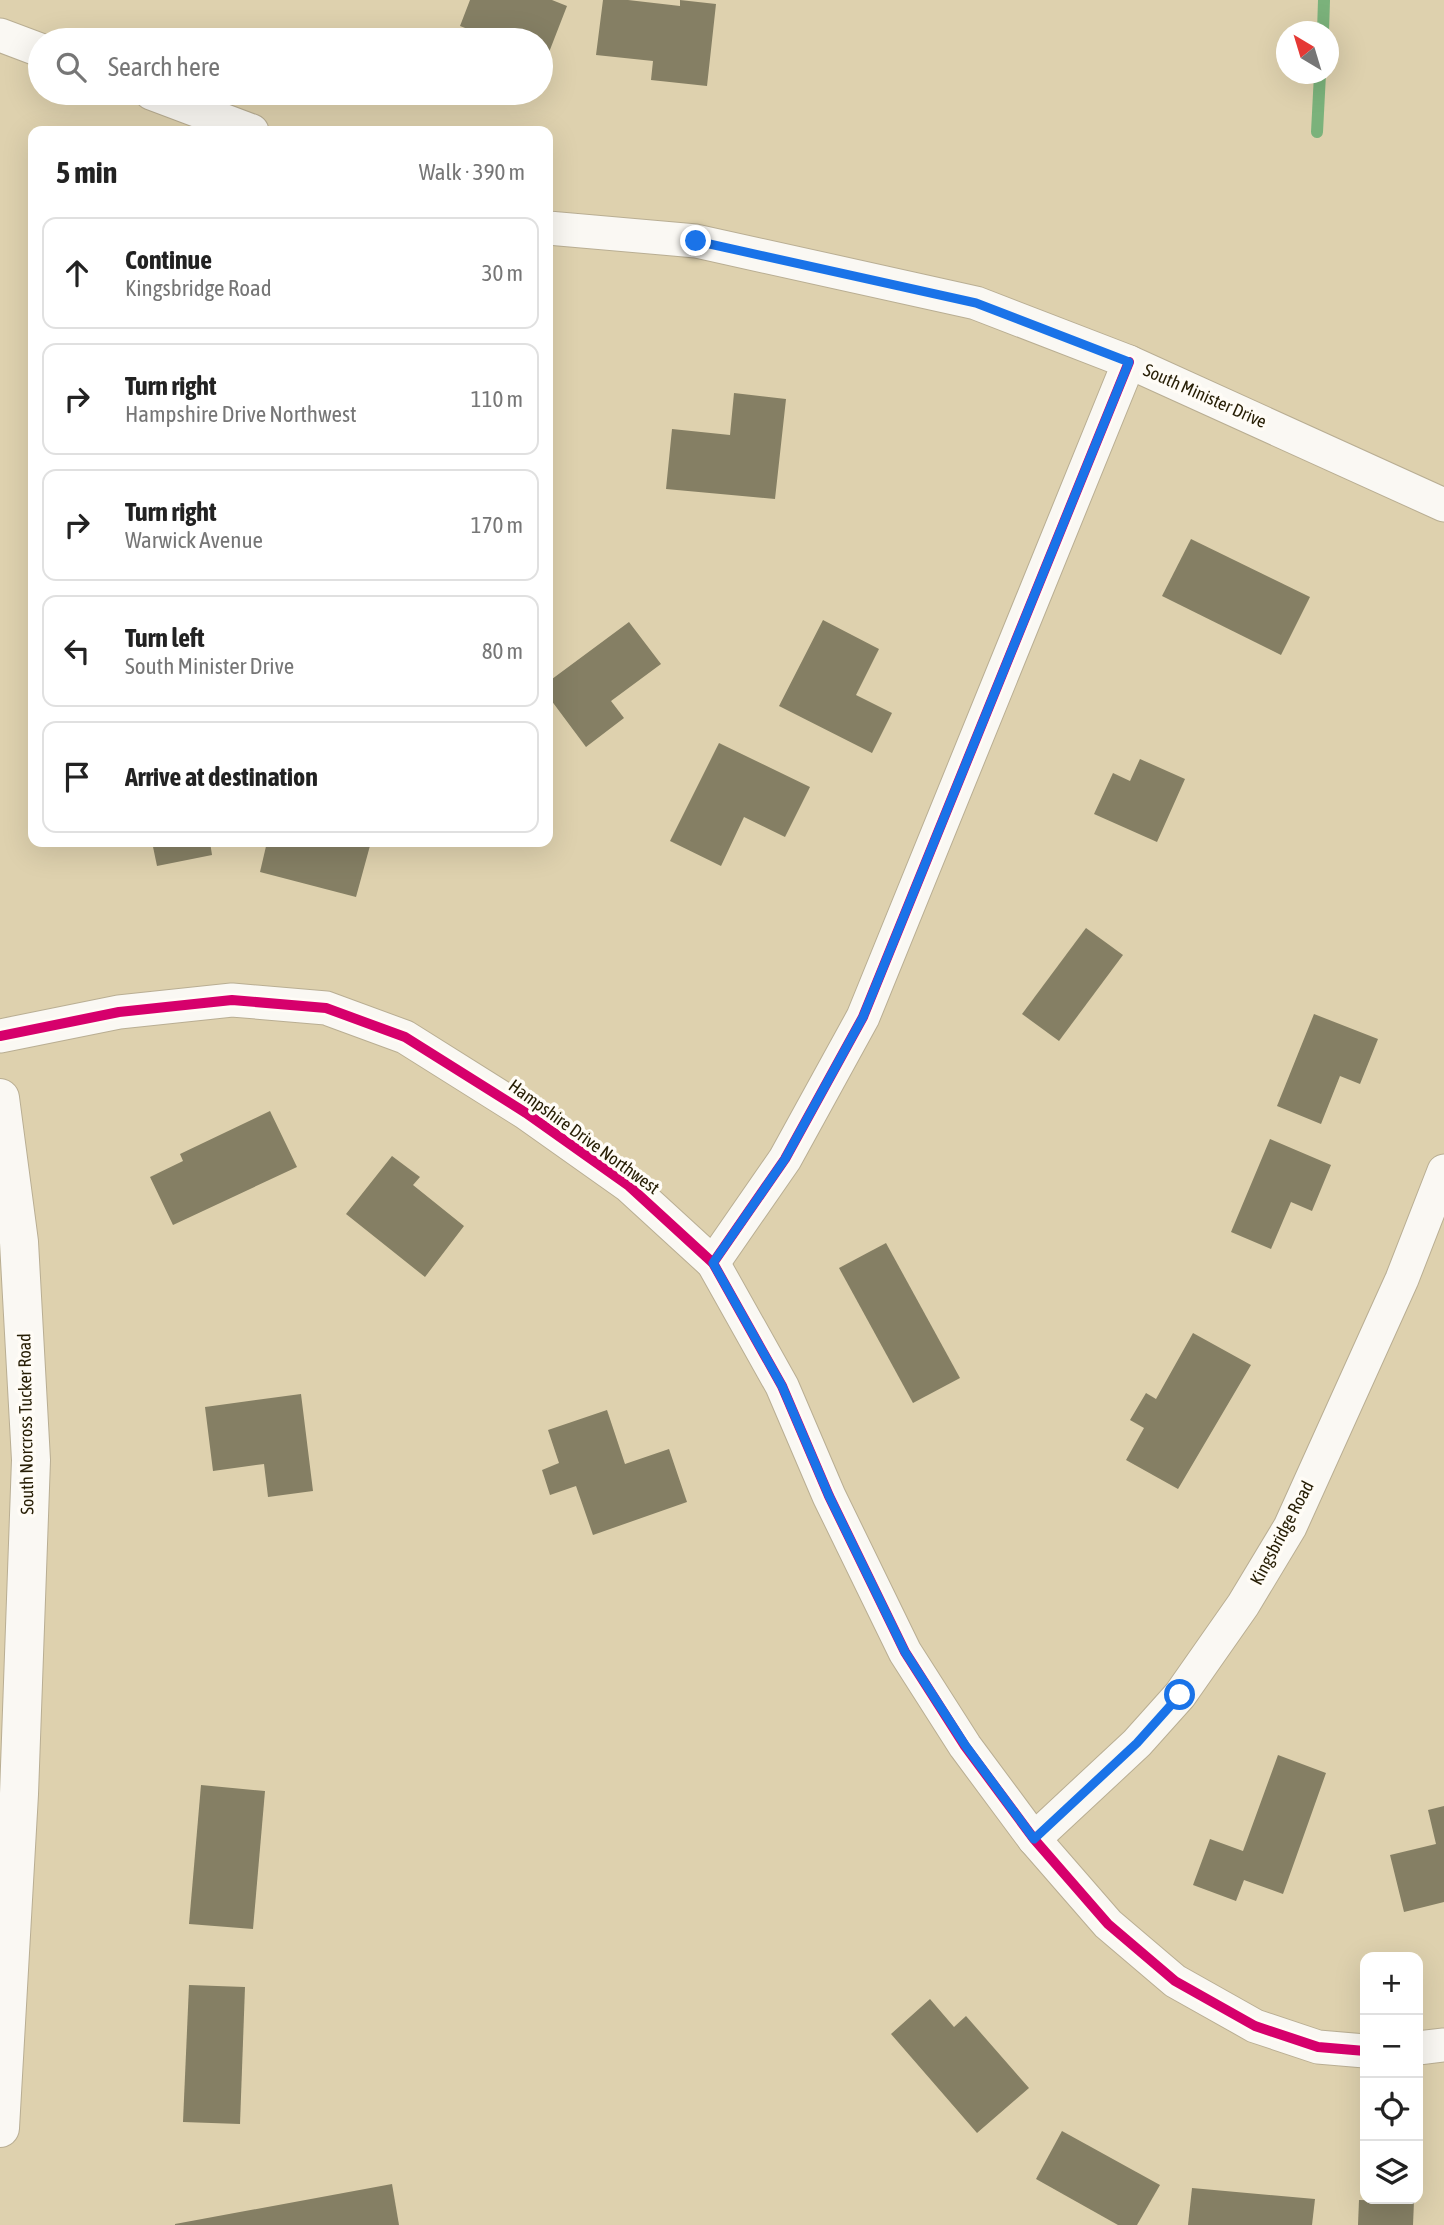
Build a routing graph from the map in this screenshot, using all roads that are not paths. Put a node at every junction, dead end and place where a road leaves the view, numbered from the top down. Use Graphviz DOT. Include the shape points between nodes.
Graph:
graph roads {
  1 [pos="0,35"];
  2 [pos="28,46"];
  3 [pos="183,105"];
  4 [pos="239,126"];
  5 [pos="553,229"];
  6 [pos="1129,362"];
  7 [pos="1444,505"];
  8 [pos="0,1036"];
  9 [pos="0,1098"];
  10 [pos="1444,1171"];
  11 [pos="713,1263"];
  12 [pos="1034,1839"];
  13 [pos="6,1900"];
  14 [pos="1444,2045"];
  15 [pos="1423,2047"];
  16 [pos="1360,2051"];
  17 [pos="0,2128"];
  1 -- 2 [label="street"];
  3 -- 4 [label="street"];
  5 -- 6 [label="street, South Minister Drive" via="696,241 976,303"];
  6 -- 7 [label="street, South Minister Drive"];
  6 -- 11 [label="street" via="863,1017 785,1159"];
  8 -- 11 [label="street, Hampshire Drive Northwest" via="119,1012 232,1000 326,1007 405,1037 526,1113 629,1186"];
  9 -- 13 [label="main road, South Norcross Tucker Road" via="19,1242 30,1460 19,1794"];
  10 -- 12 [label="street, Kingsbridge Road" via="1402,1279 1290,1527 1243,1605 1180,1695 1137,1743"];
  11 -- 12 [label="street, Hampshire Drive Northwest" via="782,1386 829,1496 905,1652"];
  12 -- 16 [label="street, Hampshire Drive Northwest" via="1108,1924 1175,1982 1255,2026 1318,2047"];
  13 -- 17 [label="main road, South Norcross Tucker Road"];
  14 -- 15 [label="street"];
}
